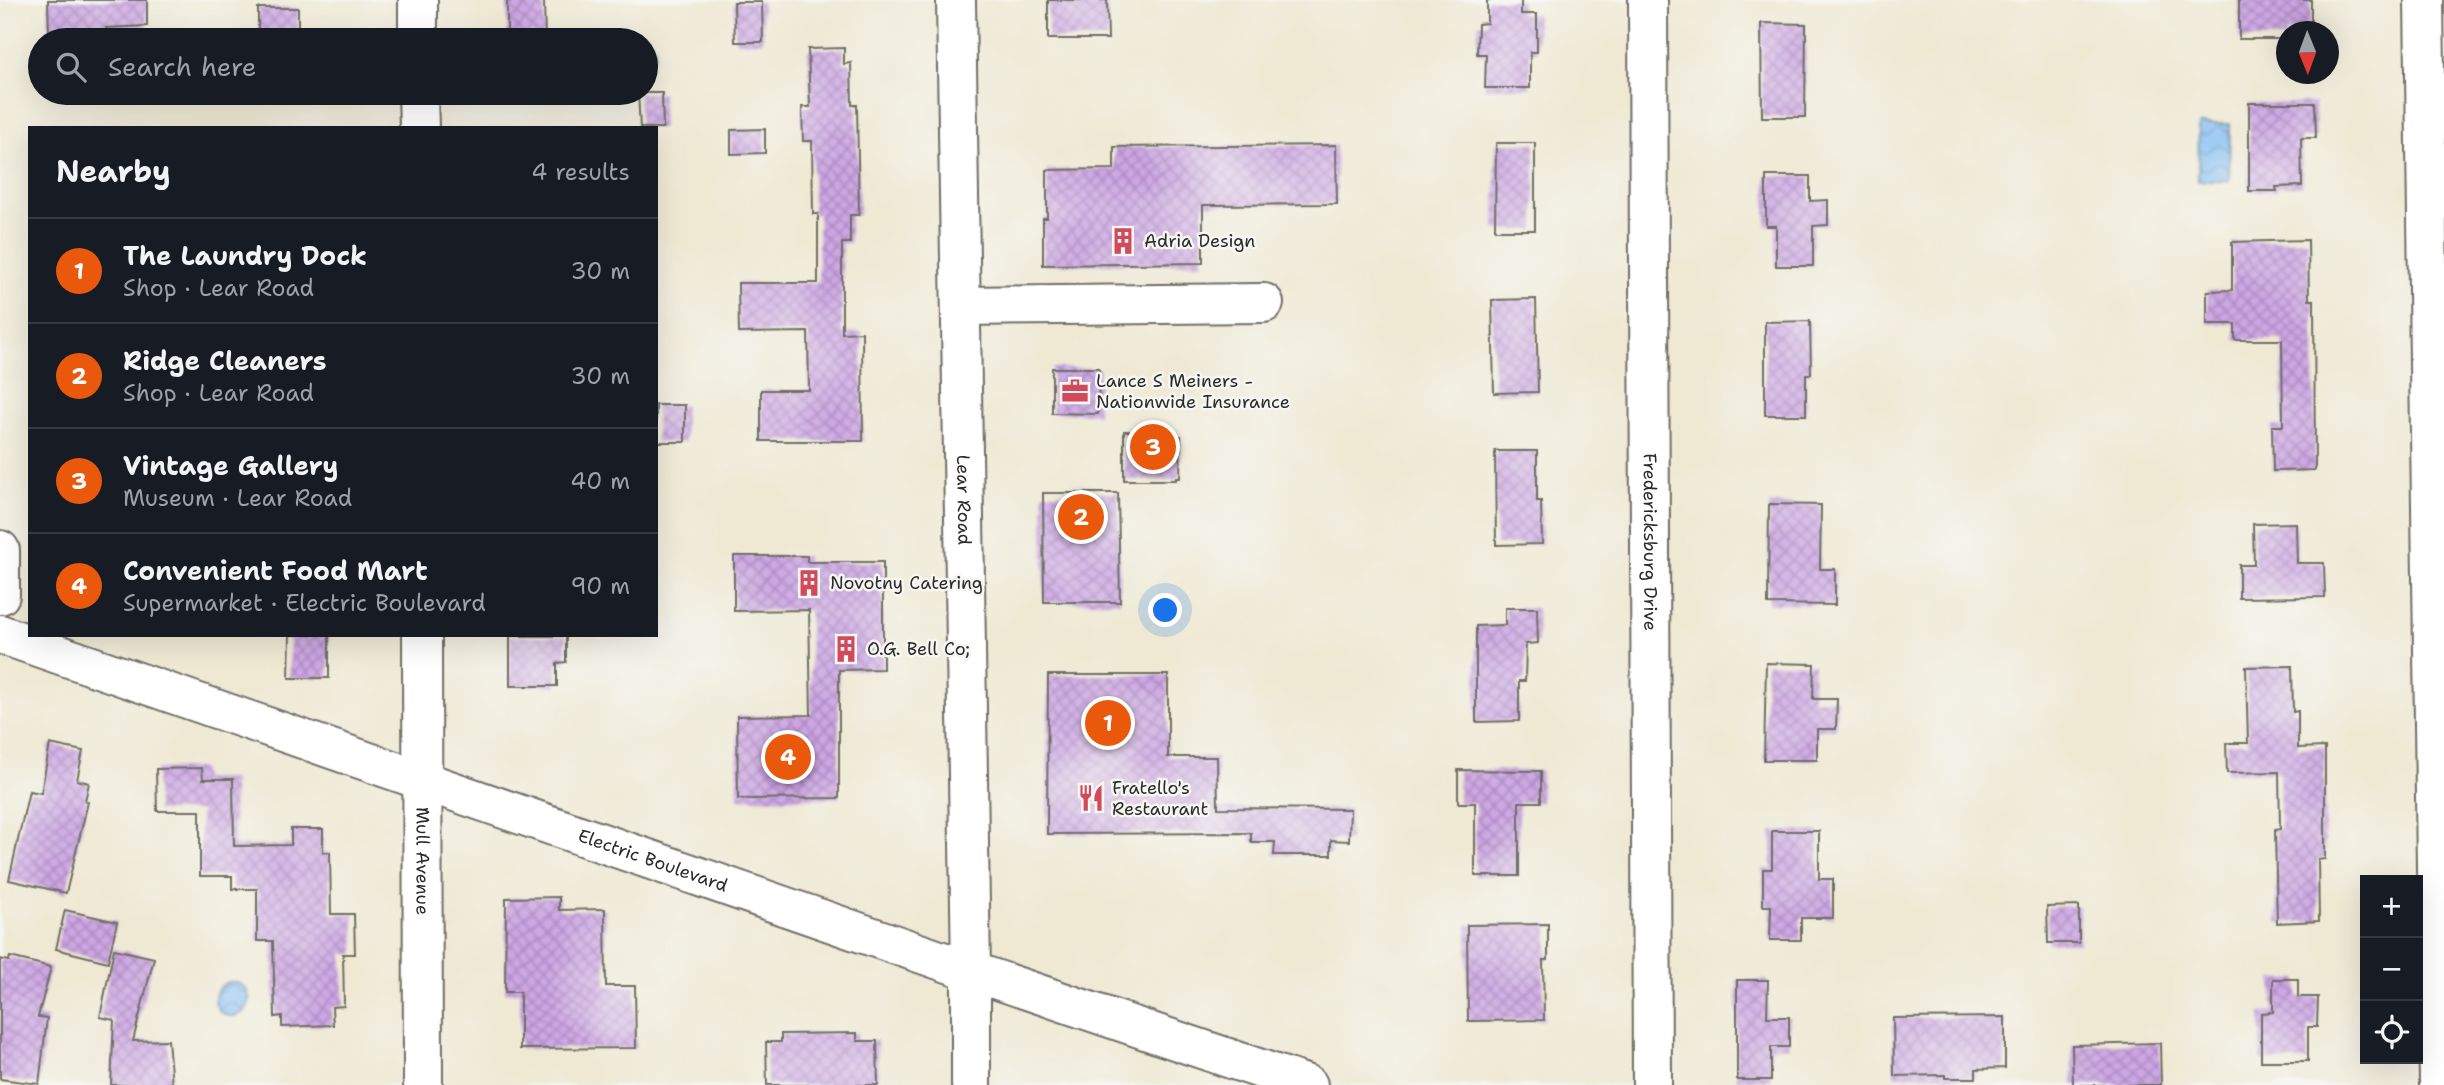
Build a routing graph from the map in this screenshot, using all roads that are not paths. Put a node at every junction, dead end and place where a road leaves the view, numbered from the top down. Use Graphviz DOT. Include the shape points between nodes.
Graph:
graph roads {
  1 [pos="418,0"];
  2 [pos="956,0"];
  3 [pos="1648,0"];
  4 [pos="2424,0"];
  5 [pos="418,28"];
  6 [pos="418,105"];
  7 [pos="419,126"];
  8 [pos="1264,303"];
  9 [pos="961,306"];
  10 [pos="0,550"];
  11 [pos="0,595"];
  12 [pos="0,634"];
  13 [pos="422,637"];
  14 [pos="423,780"];
  15 [pos="971,971"];
  16 [pos="423,1085"];
  17 [pos="971,1085"];
  18 [pos="1308,1085"];
  19 [pos="1652,1085"];
  20 [pos="2439,1085"];
  1 -- 5 [label="street"];
  2 -- 9 [label="street, Lear Road"];
  3 -- 19 [label="street, Fredericksburg Drive"];
  4 -- 20 [label="street"];
  6 -- 7 [label="street"];
  8 -- 9 [label="street"];
  9 -- 15 [label="street, Lear Road"];
  10 -- 11 [label="street"];
  12 -- 14 [label="street, Electric Boulevard"];
  13 -- 14 [label="street, Mull Avenue"];
  14 -- 15 [label="street, Electric Boulevard"];
  14 -- 16 [label="street, Mull Avenue"];
  15 -- 17 [label="street, Lear Road"];
  15 -- 18 [label="street, Electric Boulevard"];
}
